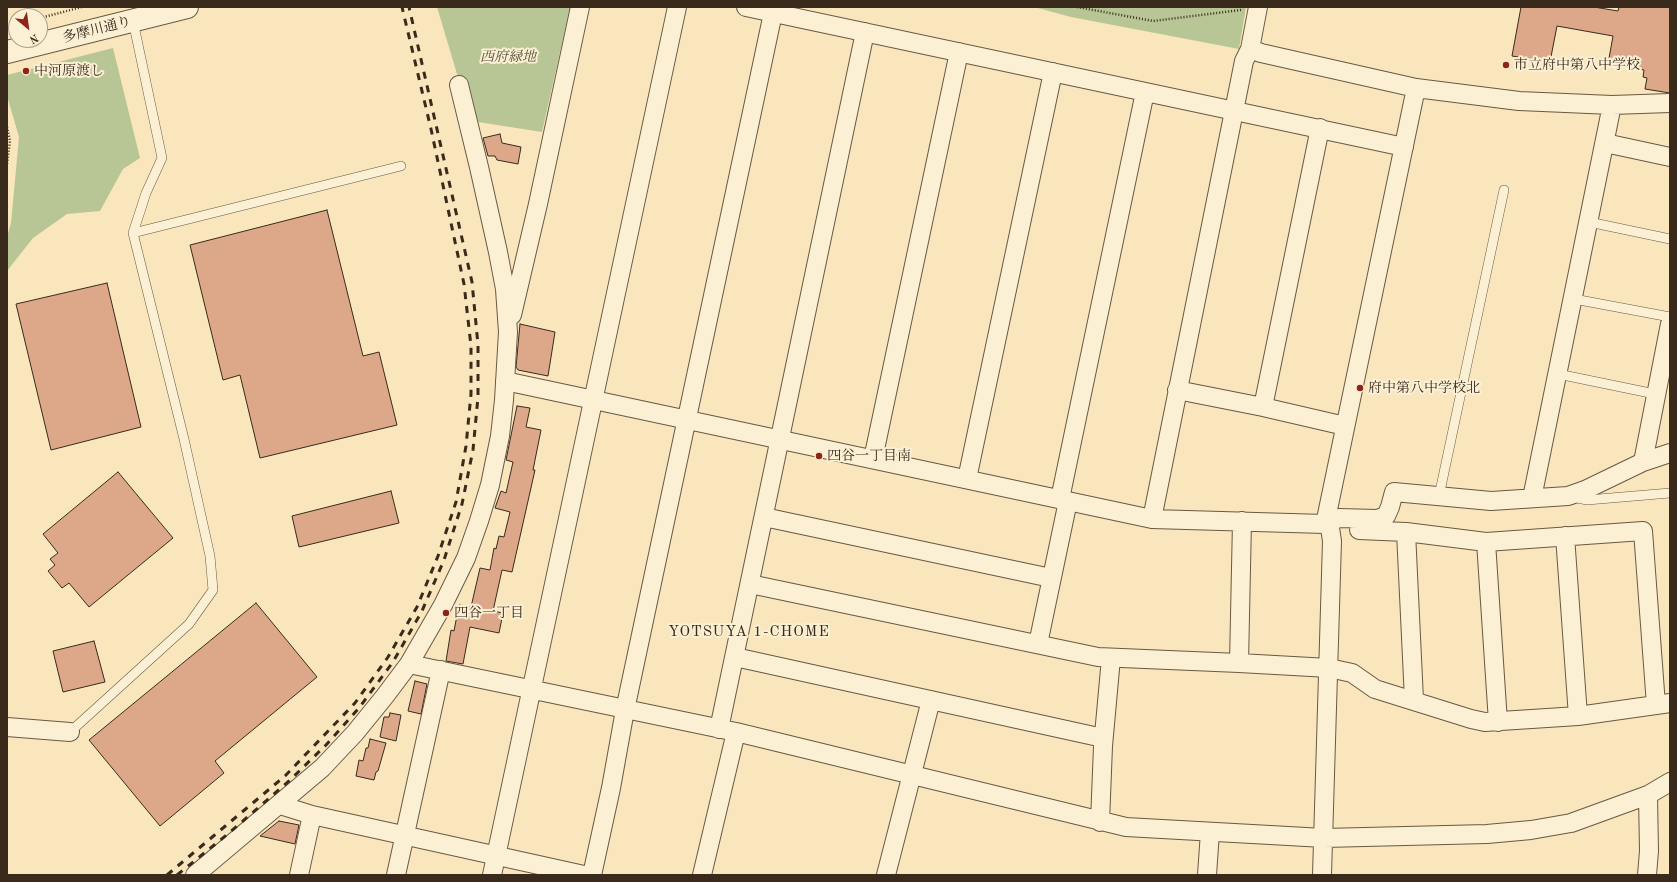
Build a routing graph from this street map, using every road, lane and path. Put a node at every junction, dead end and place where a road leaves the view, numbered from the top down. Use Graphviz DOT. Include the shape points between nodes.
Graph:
graph roads {
  1 [pos="82,7"];
  2 [pos="187,7"];
  3 [pos="580,7"];
  4 [pos="677,7"];
  5 [pos="746,7"];
  6 [pos="1077,7"];
  7 [pos="1258,8"];
  8 [pos="773,13"];
  9 [pos="48,16"];
  10 [pos="133,21"];
  11 [pos="865,32"];
  12 [pos="1250,49"];
  13 [pos="7,52"];
  14 [pos="959,52"];
  15 [pos="1053,72"];
  16 [pos="459,85"];
  17 [pos="1416,88"];
  18 [pos="1145,92"];
  19 [pos="1670,104"];
  20 [pos="1612,105"];
  21 [pos="1234,111"];
  22 [pos="7,127"];
  23 [pos="1320,128"];
  24 [pos="1605,143"];
  25 [pos="1404,147"];
  26 [pos="1670,157"];
  27 [pos="7,164"];
  28 [pos="401,166"];
  29 [pos="1504,190"];
  30 [pos="1590,222"];
  31 [pos="133,233"];
  32 [pos="1670,239"];
  33 [pos="1574,299"];
  34 [pos="1670,317"];
  35 [pos="1670,324"];
  36 [pos="508,332"];
  37 [pos="1558,374"];
  38 [pos="505,381"];
  39 [pos="1177,390"];
  40 [pos="1655,394"];
  41 [pos="594,400"];
  42 [pos="1263,406"];
  43 [pos="688,420"];
  44 [pos="1345,426"];
  45 [pos="780,440"];
  46 [pos="1670,453"];
  47 [pos="873,459"];
  48 [pos="1643,462"];
  49 [pos="967,479"];
  50 [pos="1670,493"];
  51 [pos="1439,496"];
  52 [pos="1568,496"];
  53 [pos="1532,498"];
  54 [pos="1064,500"];
  55 [pos="764,517"];
  56 [pos="1152,519"];
  57 [pos="1242,521"];
  58 [pos="1328,526"];
  59 [pos="1406,532"];
  60 [pos="1565,536"];
  61 [pos="1486,542"];
  62 [pos="1051,578"];
  63 [pos="750,584"];
  64 [pos="1038,644"];
  65 [pos="735,657"];
  66 [pos="1111,658"];
  67 [pos="1240,663"];
  68 [pos="409,664"];
  69 [pos="1330,668"];
  70 [pos="441,670"];
  71 [pos="533,689"];
  72 [pos="931,700"];
  73 [pos="1414,700"];
  74 [pos="1663,704"];
  75 [pos="625,710"];
  76 [pos="1578,716"];
  77 [pos="1498,722"];
  78 [pos="7,727"];
  79 [pos="728,731"];
  80 [pos="70,732"];
  81 [pos="1103,738"];
  82 [pos="913,776"];
  83 [pos="1670,782"];
  84 [pos="1648,794"];
  85 [pos="280,805"];
  86 [pos="312,815"];
  87 [pos="1100,822"];
  88 [pos="1210,832"];
  89 [pos="405,835"];
  90 [pos="1324,838"];
  91 [pos="497,855"];
  92 [pos="195,875"];
  93 [pos="299,875"];
  94 [pos="396,875"];
  95 [pos="492,875"];
  96 [pos="584,875"];
  97 [pos="592,875"];
  98 [pos="702,875"];
  99 [pos="886,875"];
  100 [pos="1207,875"];
  101 [pos="1322,875"];
  102 [pos="1646,875"];
  1 -- 9 [label="path"];
  2 -- 10 [label="street, 多摩川通り"];
  3 -- 36 [label="street"];
  4 -- 41 [label="street"];
  5 -- 8 [label="street"];
  6 -- 7 [label="path" via="1153,22"];
  7 -- 12 [label="street"];
  8 -- 11 [label="street"];
  8 -- 43 [label="street"];
  10 -- 13 [label="street, 多摩川通り"];
  10 -- 31 [label="lane" via="162,158 146,193"];
  11 -- 14 [label="street"];
  11 -- 45 [label="street"];
  12 -- 17 [label="street"];
  12 -- 21 [label="street" via="1244,61"];
  14 -- 15 [label="street"];
  14 -- 47 [label="street"];
  15 -- 18 [label="street"];
  15 -- 49 [label="street"];
  16 -- 36 [label="street" via="498,252 505,289"];
  17 -- 20 [label="street" via="1519,101"];
  17 -- 25 [label="street"];
  18 -- 21 [label="street"];
  18 -- 54 [label="street"];
  19 -- 20 [label="street"];
  20 -- 24 [label="street"];
  21 -- 23 [label="street"];
  21 -- 39 [label="street"];
  22 -- 27 [label="path" via="10,142"];
  23 -- 25 [label="street"];
  23 -- 42 [label="street"];
  24 -- 26 [label="street"];
  24 -- 30 [label="street"];
  25 -- 44 [label="street"];
  28 -- 31 [label="lane"];
  29 -- 51 [label="lane"];
  30 -- 32 [label="lane"];
  30 -- 33 [label="street"];
  31 -- 80 [label="lane" via="184,439 210,556 213,590 189,624"];
  33 -- 34 [label="lane"];
  33 -- 37 [label="street"];
  35 -- 40 [label="street"];
  36 -- 38 [label="street"];
  37 -- 40 [label="lane"];
  37 -- 53 [label="street"];
  38 -- 41 [label="street"];
  38 -- 68 [label="street" via="500,436 490,485 479,521 466,558 443,605"];
  39 -- 42 [label="street"];
  39 -- 56 [label="street"];
  40 -- 48 [label="street"];
  41 -- 43 [label="street"];
  41 -- 71 [label="street"];
  42 -- 44 [label="street"];
  43 -- 45 [label="street"];
  43 -- 75 [label="street"];
  44 -- 58 [label="street"];
  45 -- 47 [label="street"];
  45 -- 55 [label="street"];
  46 -- 48 [label="street"];
  47 -- 49 [label="street"];
  48 -- 52 [label="street"];
  49 -- 54 [label="street"];
  50 -- 52 [label="lane" via="1587,500"];
  51 -- 53 [label="street" via="1491,501"];
  51 -- 58 [label="street" via="1394,492 1386,516 1377,519 1339,518"];
  52 -- 53 [label="street"];
  54 -- 56 [label="street"];
  54 -- 62 [label="street"];
  55 -- 62 [label="street"];
  55 -- 63 [label="street"];
  56 -- 57 [label="street"];
  57 -- 58 [label="street"];
  57 -- 67 [label="street"];
  58 -- 59 [label="street"];
  58 -- 69 [label="street" via="1332,541"];
  59 -- 61 [label="street"];
  59 -- 73 [label="street"];
  60 -- 61 [label="street"];
  60 -- 74 [label="street" via="1643,531"];
  60 -- 76 [label="street"];
  61 -- 77 [label="street"];
  62 -- 64 [label="street"];
  63 -- 64 [label="street"];
  63 -- 65 [label="street"];
  64 -- 66 [label="street"];
  65 -- 72 [label="street"];
  65 -- 79 [label="street"];
  66 -- 67 [label="street"];
  66 -- 81 [label="street"];
  67 -- 69 [label="street"];
  68 -- 70 [label="street"];
  68 -- 85 [label="street" via="355,733 322,768"];
  69 -- 73 [label="street" via="1352,673 1375,689"];
  69 -- 90 [label="street"];
  70 -- 71 [label="street"];
  70 -- 89 [label="street"];
  71 -- 75 [label="street"];
  71 -- 91 [label="street"];
  72 -- 81 [label="street"];
  72 -- 82 [label="street"];
  73 -- 77 [label="street" via="1471,719"];
  74 -- 76 [label="street"];
  75 -- 79 [label="street"];
  75 -- 97 [label="street"];
  76 -- 77 [label="street"];
  78 -- 80 [label="street"];
  79 -- 82 [label="street"];
  79 -- 98 [label="street"];
  81 -- 87 [label="street"];
  82 -- 87 [label="street"];
  82 -- 99 [label="street"];
  83 -- 84 [label="street"];
  84 -- 90 [label="street" via="1571,823 1531,830 1487,834"];
  84 -- 102 [label="street" via="1649,851"];
  85 -- 86 [label="street"];
  85 -- 92 [label="street"];
  86 -- 89 [label="street"];
  86 -- 93 [label="street"];
  87 -- 88 [label="street" via="1126,828"];
  88 -- 90 [label="street"];
  88 -- 100 [label="street"];
  89 -- 91 [label="street"];
  89 -- 94 [label="street"];
  90 -- 101 [label="street"];
  91 -- 95 [label="street"];
  91 -- 96 [label="street"];
}
